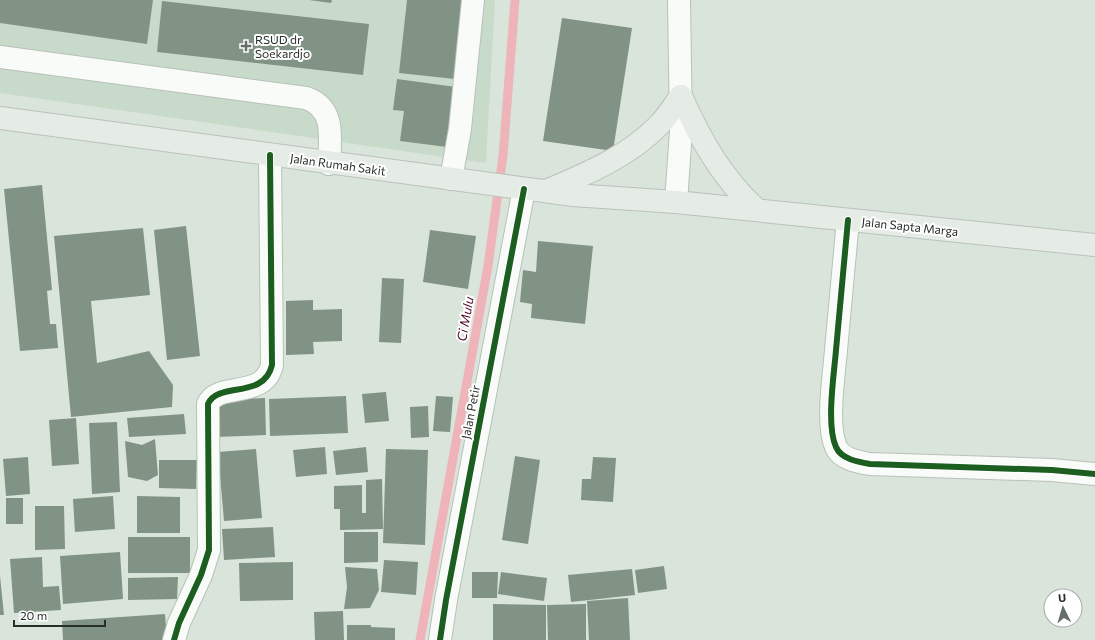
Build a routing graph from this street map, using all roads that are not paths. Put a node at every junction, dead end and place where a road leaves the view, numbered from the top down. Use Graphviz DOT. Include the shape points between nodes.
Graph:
graph roads {
  1 [pos="473,0"];
  2 [pos="679,0"];
  3 [pos="0,57"];
  4 [pos="681,96"];
  5 [pos="0,118"];
  6 [pos="270,155"];
  7 [pos="329,164"];
  8 [pos="454,180"];
  9 [pos="519,188"];
  10 [pos="546,191"];
  11 [pos="676,202"];
  12 [pos="757,210"];
  13 [pos="848,220"];
  14 [pos="1095,245"];
  15 [pos="1095,474"];
  16 [pos="174,640"];
  17 [pos="440,640"];
  1 -- 8 [label="street"];
  2 -- 4 [label="street"];
  3 -- 7 [label="street" via="306,98 321,106 327,115 330,129"];
  4 -- 10 [label="main road" via="660,125 639,142 596,170"];
  4 -- 11 [label="street"];
  4 -- 12 [label="main road" via="712,157 742,196"];
  5 -- 6 [label="main road, Jalan Rumah Sakit"];
  6 -- 7 [label="main road, Jalan Rumah Sakit"];
  6 -- 16 [label="street" via="272,364 267,377 259,383 216,395 208,404 209,550"];
  7 -- 8 [label="main road, Jalan Rumah Sakit"];
  8 -- 9 [label="main road, Jalan Rumah Sakit"];
  9 -- 10 [label="main road, Jalan Rumah Sakit"];
  9 -- 17 [label="street, Jalan Petir"];
  10 -- 11 [label="main road, Jalan Rumah Sakit" via="574,196"];
  11 -- 12 [label="main road, Jalan Sapta Marga"];
  12 -- 13 [label="main road, Jalan Sapta Marga"];
  13 -- 14 [label="main road, Jalan Sapta Marga"];
  13 -- 15 [label="street" via="832,396 833,438 841,454 870,464 1052,470"];
}
